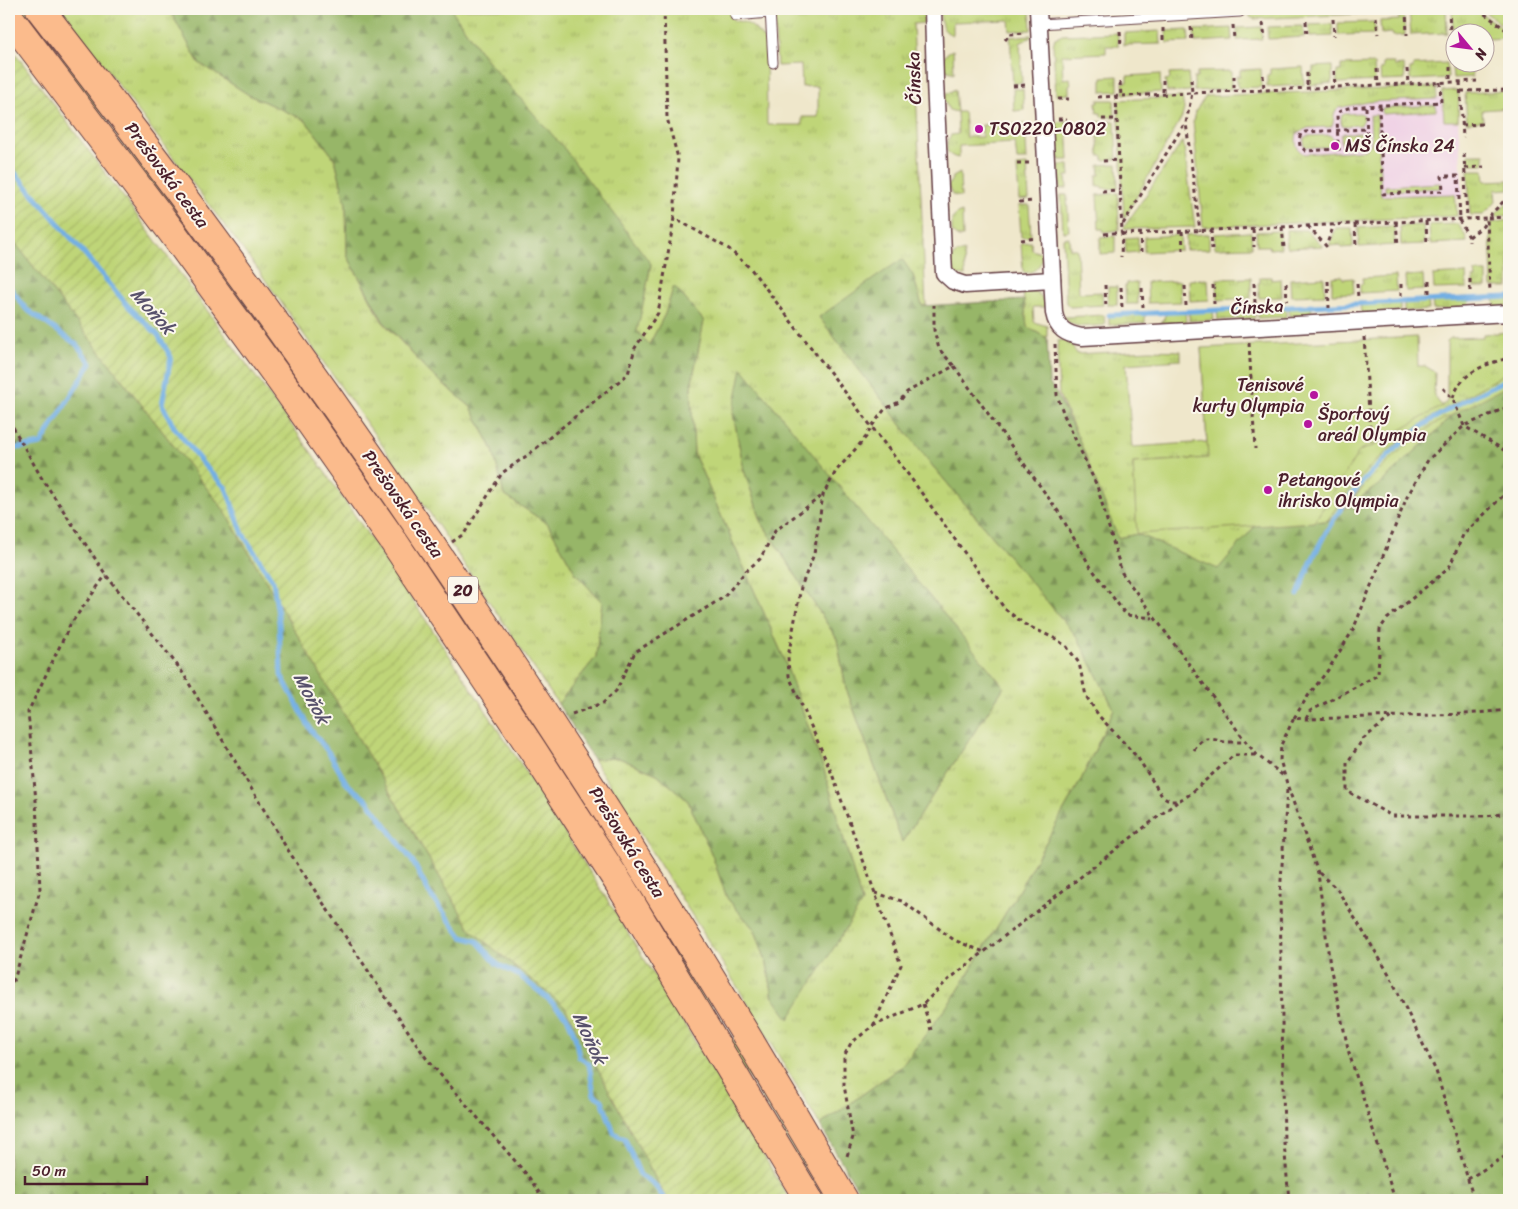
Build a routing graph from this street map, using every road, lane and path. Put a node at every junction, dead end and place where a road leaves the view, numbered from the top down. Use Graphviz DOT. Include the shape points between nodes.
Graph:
graph roads {
  1 [pos="40,9"];
  2 [pos="664,9"];
  3 [pos="933,9"];
  4 [pos="1406,9"];
  5 [pos="1449,9"];
  6 [pos="1478,9"];
  7 [pos="770,11"];
  8 [pos="1240,12"];
  9 [pos="736,16"];
  10 [pos="1038,16"];
  11 [pos="9,17"];
  12 [pos="1376,17"];
  13 [pos="1333,19"];
  14 [pos="1306,21"];
  15 [pos="1450,22"];
  16 [pos="1263,23"];
  17 [pos="1233,25"];
  18 [pos="1191,27"];
  19 [pos="1163,28"];
  20 [pos="1120,30"];
  21 [pos="1509,32"];
  22 [pos="1378,34"];
  23 [pos="1408,35"];
  24 [pos="1334,36"];
  25 [pos="1307,37"];
  26 [pos="1265,39"];
  27 [pos="1234,40"];
  28 [pos="1192,42"];
  29 [pos="1163,44"];
  30 [pos="1121,46"];
  31 [pos="773,63"];
  32 [pos="1377,69"];
  33 [pos="1407,70"];
  34 [pos="1334,71"];
  35 [pos="1450,72"];
  36 [pos="1307,73"];
  37 [pos="1263,75"];
  38 [pos="1234,76"];
  39 [pos="1191,79"];
  40 [pos="1162,80"];
  41 [pos="1477,81"];
  42 [pos="1120,82"];
  43 [pos="1440,82"];
  44 [pos="1450,82"];
  45 [pos="1460,82"];
  46 [pos="1408,84"];
  47 [pos="1378,85"];
  48 [pos="1335,87"];
  49 [pos="1307,88"];
  50 [pos="1264,90"];
  51 [pos="1509,90"];
  52 [pos="1461,91"];
  53 [pos="1234,92"];
  54 [pos="1192,93"];
  55 [pos="1164,95"];
  56 [pos="1098,96"];
  57 [pos="1116,96"];
  58 [pos="1121,96"];
  59 [pos="1070,99"];
  60 [pos="1053,100"];
  61 [pos="1383,105"];
  62 [pos="1366,106"];
  63 [pos="1102,119"];
  64 [pos="1117,119"];
  65 [pos="1186,123"];
  66 [pos="1482,124"];
  67 [pos="1462,125"];
  68 [pos="1367,129"];
  69 [pos="1337,130"];
  70 [pos="1463,138"];
  71 [pos="1338,149"];
  72 [pos="1464,154"];
  73 [pos="1119,160"];
  74 [pos="1103,161"];
  75 [pos="1484,167"];
  76 [pos="1465,168"];
  77 [pos="1120,190"];
  78 [pos="1102,191"];
  79 [pos="1509,196"];
  80 [pos="674,218"];
  81 [pos="1487,218"];
  82 [pos="1509,218"];
  83 [pos="1467,219"];
  84 [pos="1459,220"];
  85 [pos="1426,221"];
  86 [pos="1396,222"];
  87 [pos="1355,224"];
  88 [pos="1122,225"];
  89 [pos="1334,225"];
  90 [pos="1308,226"];
  91 [pos="1282,227"];
  92 [pos="1253,228"];
  93 [pos="1200,230"];
  94 [pos="1211,230"];
  95 [pos="1182,231"];
  96 [pos="1122,233"];
  97 [pos="1140,233"];
  98 [pos="1104,234"];
  99 [pos="1469,237"];
  100 [pos="1469,242"];
  101 [pos="1427,244"];
  102 [pos="1398,245"];
  103 [pos="1254,246"];
  104 [pos="1356,247"];
  105 [pos="1284,248"];
  106 [pos="1212,249"];
  107 [pos="1183,250"];
  108 [pos="1141,252"];
  109 [pos="1121,257"];
  110 [pos="1470,279"];
  111 [pos="1052,280"];
  112 [pos="1328,281"];
  113 [pos="1429,281"];
  114 [pos="1401,282"];
  115 [pos="1254,283"];
  116 [pos="1286,283"];
  117 [pos="1357,284"];
  118 [pos="1105,285"];
  119 [pos="1213,285"];
  120 [pos="1121,286"];
  121 [pos="1185,286"];
  122 [pos="1142,288"];
  123 [pos="1490,292"];
  124 [pos="1470,293"];
  125 [pos="1429,295"];
  126 [pos="1401,296"];
  127 [pos="1358,298"];
  128 [pos="1287,301"];
  129 [pos="1255,302"];
  130 [pos="1214,304"];
  131 [pos="934,305"];
  132 [pos="1186,306"];
  133 [pos="1143,307"];
  134 [pos="1122,308"];
  135 [pos="1106,309"];
  136 [pos="1054,314"];
  137 [pos="1509,314"];
  138 [pos="1330,323"];
  139 [pos="1249,336"];
  140 [pos="1364,339"];
  141 [pos="1509,358"];
  142 [pos="954,366"];
  143 [pos="1443,388"];
  144 [pos="1454,401"];
  145 [pos="1509,408"];
  146 [pos="9,420"];
  147 [pos="872,426"];
  148 [pos="1464,426"];
  149 [pos="19,438"];
  150 [pos="9,440"];
  151 [pos="1372,441"];
  152 [pos="1255,449"];
  153 [pos="1509,453"];
  154 [pos="1509,490"];
  155 [pos="824,495"];
  156 [pos="451,543"];
  157 [pos="106,575"];
  158 [pos="1153,618"];
  159 [pos="1509,710"];
  160 [pos="572,714"];
  161 [pos="1391,717"];
  162 [pos="1294,718"];
  163 [pos="1305,720"];
  164 [pos="1246,742"];
  165 [pos="1194,750"];
  166 [pos="1257,755"];
  167 [pos="1286,778"];
  168 [pos="1288,787"];
  169 [pos="1178,801"];
  170 [pos="1509,813"];
  171 [pos="1318,873"];
  172 [pos="875,893"];
  173 [pos="984,952"];
  174 [pos="9,989"];
  175 [pos="923,1004"];
  176 [pos="874,1026"];
  177 [pos="931,1030"];
  178 [pos="1509,1154"];
  179 [pos="847,1156"];
  180 [pos="1468,1179"];
  181 [pos="1288,1198"];
  182 [pos="544,1200"];
  183 [pos="809,1200"];
  184 [pos="844,1200"];
  185 [pos="1280,1200"];
  186 [pos="1395,1200"];
  187 [pos="1474,1200"];
  1 -- 184 [label="highway, Prešovská cesta / 20" via="275,322 452,574 694,948"];
  2 -- 80 [label="path" via="667,118 678,158"];
  3 -- 111 [label="street, Čínska" via="944,273 965,285"];
  4 -- 23 [label="path"];
  5 -- 15 [label="path"];
  6 -- 21 [label="path"];
  7 -- 9 [label="lane"];
  7 -- 31 [label="lane"];
  8 -- 10 [label="lane"];
  10 -- 111 [label="street"];
  11 -- 183 [label="highway, Prešovská cesta / 20" via="172,232 394,542 620,885"];
  12 -- 22 [label="path"];
  13 -- 24 [label="path"];
  14 -- 25 [label="path"];
  16 -- 26 [label="path"];
  17 -- 27 [label="path"];
  18 -- 28 [label="path"];
  19 -- 29 [label="path"];
  20 -- 30 [label="path"];
  32 -- 47 [label="path"];
  33 -- 46 [label="path"];
  34 -- 48 [label="path"];
  35 -- 44 [label="path"];
  36 -- 49 [label="path"];
  37 -- 50 [label="path"];
  38 -- 53 [label="path"];
  39 -- 54 [label="path"];
  40 -- 55 [label="path"];
  41 -- 45 [label="path"];
  42 -- 58 [label="path"];
  43 -- 44 [label="path"];
  43 -- 46 [label="path"];
  43 -- 61 [label="path" via="1441,102"];
  44 -- 45 [label="path"];
  45 -- 52 [label="path"];
  46 -- 47 [label="path"];
  47 -- 48 [label="path"];
  48 -- 49 [label="path"];
  49 -- 50 [label="path"];
  50 -- 53 [label="path"];
  51 -- 52 [label="path"];
  52 -- 67 [label="path"];
  53 -- 54 [label="path"];
  54 -- 55 [label="path"];
  54 -- 65 [label="path"];
  55 -- 58 [label="path"];
  56 -- 57 [label="path"];
  57 -- 58 [label="path"];
  57 -- 64 [label="path"];
  59 -- 60 [label="path"];
  61 -- 62 [label="path"];
  61 -- 84 [label="path" via="1379,109 1383,194 1443,191 1442,176 1458,176"];
  62 -- 68 [label="path"];
  62 -- 69 [label="path" via="1339,111 1336,114"];
  63 -- 64 [label="path"];
  64 -- 73 [label="path"];
  65 -- 88 [label="path"];
  65 -- 93 [label="path"];
  66 -- 67 [label="path"];
  67 -- 70 [label="path"];
  68 -- 69 [label="path"];
  68 -- 71 [label="path" via="1364,146"];
  69 -- 71 [label="path"];
  69 -- 71 [label="path" via="1305,132 1299,139 1300,146 1306,151"];
  72 -- 76 [label="path"];
  73 -- 74 [label="path"];
  73 -- 77 [label="path"];
  75 -- 76 [label="path"];
  76 -- 83 [label="path"];
  77 -- 78 [label="path"];
  77 -- 88 [label="path"];
  79 -- 81 [label="path"];
  80 -- 147 [label="path" via="729,249 751,269"];
  80 -- 156 [label="path" via="658,313 635,348 628,374 502,473 464,534"];
  81 -- 82 [label="path"];
  81 -- 83 [label="path"];
  81 -- 99 [label="path" via="1483,226"];
  81 -- 123 [label="path"];
  83 -- 84 [label="path"];
  84 -- 85 [label="path"];
  84 -- 99 [label="path"];
  85 -- 86 [label="path"];
  85 -- 101 [label="path"];
  86 -- 87 [label="path"];
  86 -- 102 [label="path"];
  87 -- 89 [label="path"];
  87 -- 104 [label="path"];
  88 -- 96 [label="path"];
  89 -- 90 [label="path"];
  89 -- 90 [label="path" via="1326,246"];
  90 -- 91 [label="path"];
  91 -- 92 [label="path"];
  91 -- 105 [label="path"];
  92 -- 94 [label="path"];
  92 -- 103 [label="path"];
  93 -- 94 [label="path"];
  93 -- 95 [label="path"];
  94 -- 106 [label="path"];
  95 -- 97 [label="path"];
  95 -- 107 [label="path"];
  96 -- 97 [label="path"];
  96 -- 98 [label="path"];
  96 -- 109 [label="path"];
  97 -- 108 [label="path"];
  99 -- 100 [label="path"];
  110 -- 124 [label="path"];
  111 -- 136 [label="street"];
  112 -- 138 [label="path"];
  113 -- 125 [label="path"];
  114 -- 126 [label="path"];
  115 -- 129 [label="path"];
  116 -- 128 [label="path"];
  117 -- 127 [label="path"];
  118 -- 135 [label="path"];
  119 -- 130 [label="path"];
  120 -- 134 [label="path"];
  121 -- 132 [label="path"];
  122 -- 133 [label="path"];
  131 -- 142 [label="path" via="934,330 939,349"];
  136 -- 138 [label="street, Čínska" via="1061,330 1082,337"];
  136 -- 158 [label="path" via="1057,395 1097,486 1122,573"];
  137 -- 138 [label="street, Čínska"];
  139 -- 152 [label="path"];
  140 -- 151 [label="path"];
  141 -- 144 [label="path" via="1470,373 1460,383"];
  142 -- 147 [label="path" via="907,392 899,402 885,409"];
  142 -- 158 [label="path" via="1058,511 1090,566 1126,615"];
  143 -- 144 [label="path"];
  144 -- 148 [label="path"];
  145 -- 148 [label="path"];
  146 -- 149 [label="path"];
  147 -- 155 [label="path" via="836,471"];
  147 -- 169 [label="path" via="1005,608 1024,624 1067,647 1079,663 1086,696 1098,716 1138,758 1162,796 1171,802"];
  148 -- 153 [label="path"];
  148 -- 162 [label="path" via="1428,460 1407,498 1353,630"];
  149 -- 150 [label="path"];
  149 -- 157 [label="path"];
  154 -- 163 [label="path" via="1463,535 1449,568 1380,629 1378,675 1310,711"];
  155 -- 160 [label="path" via="775,531 760,559 724,597 635,652 610,697 603,703"];
  155 -- 172 [label="path" via="814,554 797,606 788,657 789,676 832,774"];
  157 -- 174 [label="path" via="70,625 28,712 40,890"];
  157 -- 182 [label="path" via="181,670 286,847 426,1058 528,1176"];
  158 -- 164 [label="path"];
  159 -- 161 [label="path"];
  161 -- 163 [label="path"];
  161 -- 170 [label="path" via="1363,739 1347,763 1347,791 1392,816"];
  162 -- 163 [label="path"];
  162 -- 167 [label="path" via="1281,744 1280,760"];
  164 -- 165 [label="path" via="1212,738 1200,741"];
  164 -- 166 [label="path"];
  166 -- 167 [label="path"];
  166 -- 169 [label="path" via="1234,755"];
  167 -- 168 [label="path"];
  168 -- 171 [label="path"];
  168 -- 181 [label="path" via="1280,895 1284,1144"];
  169 -- 173 [label="path"];
  171 -- 180 [label="path" via="1338,889 1389,974 1436,1071"];
  171 -- 186 [label="path" via="1330,966 1349,1053"];
  172 -- 173 [label="path" via="902,901 954,940"];
  172 -- 176 [label="path" via="901,965"];
  173 -- 175 [label="path"];
  175 -- 176 [label="path"];
  175 -- 177 [label="path"];
  176 -- 179 [label="path" via="851,1043 844,1056 844,1085 854,1137"];
  178 -- 180 [label="path"];
  180 -- 187 [label="path"];
  181 -- 185 [label="path"];
}
